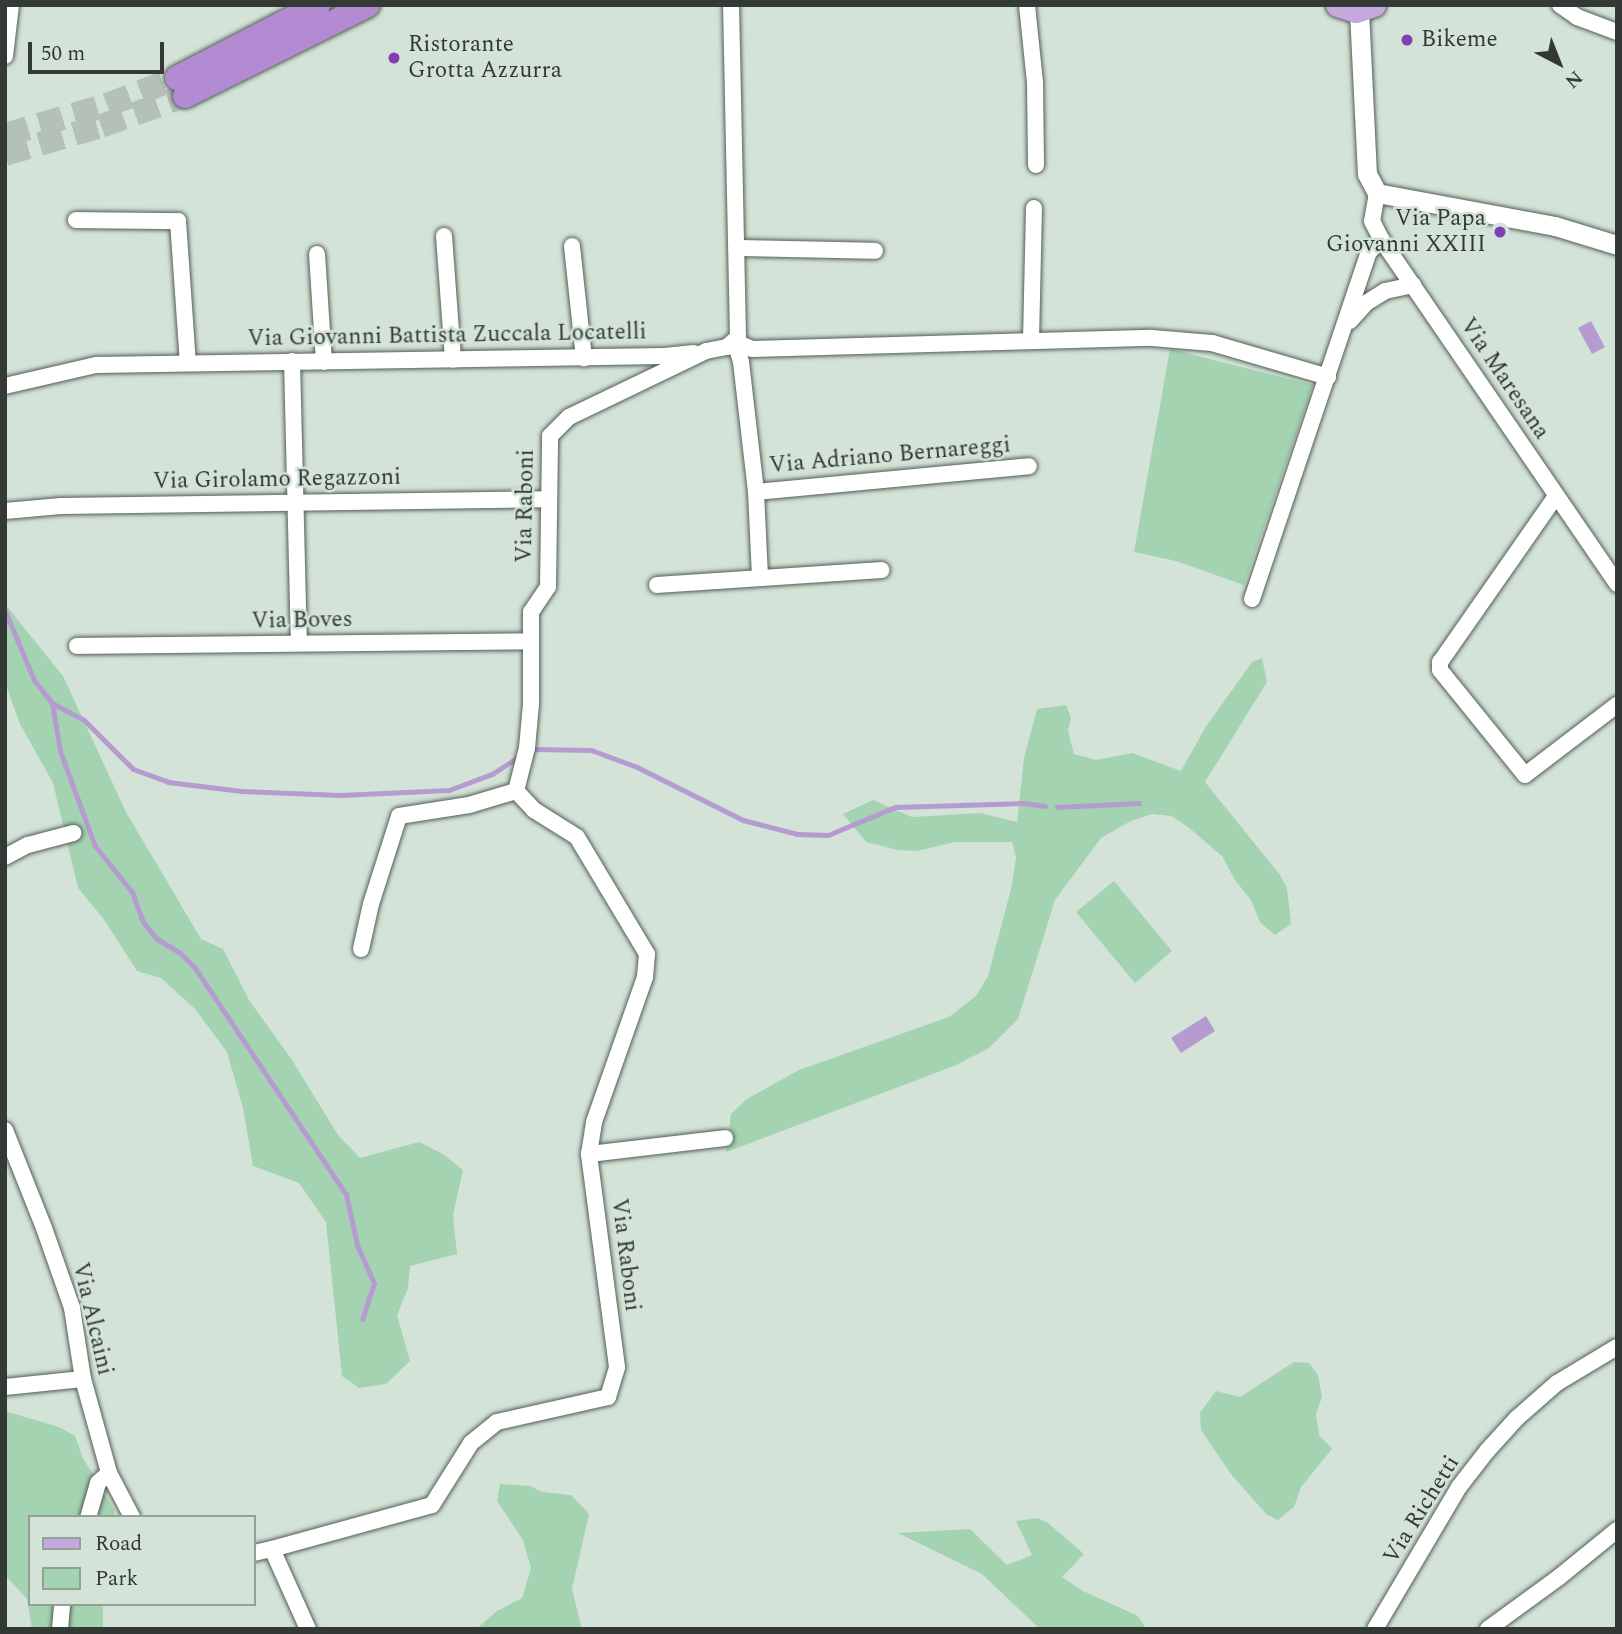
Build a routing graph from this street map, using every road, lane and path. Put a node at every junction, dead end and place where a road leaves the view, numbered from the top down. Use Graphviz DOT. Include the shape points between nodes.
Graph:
graph roads {
  1 [pos="11,5"];
  2 [pos="318,5"];
  3 [pos="368,5"];
  4 [pos="731,5"];
  5 [pos="1027,5"];
  6 [pos="1560,5"];
  7 [pos="1357,7"];
  8 [pos="1617,32"];
  9 [pos="5,56"];
  10 [pos="1037,165"];
  11 [pos="1377,193"];
  12 [pos="1034,208"];
  13 [pos="76,220"];
  14 [pos="444,236"];
  15 [pos="1381,239"];
  16 [pos="1617,245"];
  17 [pos="572,246"];
  18 [pos="737,248"];
  19 [pos="875,251"];
  20 [pos="317,254"];
  21 [pos="1400,267"];
  22 [pos="1413,285"];
  23 [pos="1385,290"];
  24 [pos="1346,325"];
  25 [pos="1031,340"];
  26 [pos="735,342"];
  27 [pos="706,351"];
  28 [pos="584,358"];
  29 [pos="453,360"];
  30 [pos="292,362"];
  31 [pos="324,362"];
  32 [pos="188,363"];
  33 [pos="1328,377"];
  34 [pos="5,386"];
  35 [pos="1029,466"];
  36 [pos="756,492"];
  37 [pos="1556,496"];
  38 [pos="549,499"];
  39 [pos="296,502"];
  40 [pos="5,511"];
  41 [pos="882,570"];
  42 [pos="760,576"];
  43 [pos="1617,584"];
  44 [pos="657,585"];
  45 [pos="1252,599"];
  46 [pos="529,641"];
  47 [pos="299,643"];
  48 [pos="76,646"];
  49 [pos="1617,705"];
  50 [pos="516,791"];
  51 [pos="73,833"];
  52 [pos="5,857"];
  53 [pos="361,949"];
  54 [pos="5,1130"];
  55 [pos="725,1138"];
  56 [pos="589,1154"];
  57 [pos="1617,1347"];
  58 [pos="83,1379"];
  59 [pos="5,1387"];
  60 [pos="109,1473"];
  61 [pos="89,1515"];
  62 [pos="131,1515"];
  63 [pos="1617,1530"];
  64 [pos="272,1549"];
  65 [pos="256,1553"];
  66 [pos="62,1606"];
  67 [pos="60,1629"];
  68 [pos="308,1629"];
  69 [pos="1375,1629"];
  70 [pos="1488,1629"];
  1 -- 9 [label="street"];
  2 -- 3 [label="highway" via="181,87 235,74"];
  4 -- 18 [label="street"];
  5 -- 10 [label="street"];
  6 -- 8 [label="street" via="1577,17"];
  7 -- 11 [label="street" via="1367,174"];
  11 -- 15 [label="street, Via Maresana" via="1372,221"];
  11 -- 16 [label="street" via="1555,226"];
  12 -- 25 [label="street"];
  13 -- 32 [label="street" via="178,221"];
  14 -- 29 [label="street"];
  15 -- 21 [label="street, Via Maresana"];
  15 -- 24 [label="street" via="1368,252"];
  17 -- 28 [label="street"];
  18 -- 19 [label="street"];
  18 -- 26 [label="street" via="739,331"];
  20 -- 31 [label="street"];
  21 -- 22 [label="street, Via Maresana"];
  21 -- 23 [label="street"];
  22 -- 23 [label="street"];
  22 -- 37 [label="street, Via Maresana"];
  23 -- 24 [label="street"];
  24 -- 33 [label="street"];
  25 -- 26 [label="street" via="752,349"];
  25 -- 33 [label="street" via="1152,338 1212,343"];
  26 -- 27 [label="street, Via Raboni"];
  26 -- 36 [label="street"];
  27 -- 28 [label="street, Via Giovanni Battista Zuccala Locatelli"];
  27 -- 38 [label="street, Via Raboni" via="569,417 550,436"];
  28 -- 29 [label="street, Via Giovanni Battista Zuccala Locatelli"];
  29 -- 31 [label="street, Via Giovanni Battista Zuccala Locatelli"];
  30 -- 31 [label="street, Via Giovanni Battista Zuccala Locatelli"];
  30 -- 32 [label="street, Via Giovanni Battista Zuccala Locatelli"];
  30 -- 39 [label="street"];
  32 -- 34 [label="street, Via Giovanni Battista Zuccala Locatelli" via="96,365"];
  33 -- 45 [label="street"];
  35 -- 36 [label="street, Via Adriano Bernareggi"];
  36 -- 42 [label="street"];
  37 -- 43 [label="street, Via Maresana"];
  37 -- 49 [label="street" via="1440,662 1440,670 1525,775"];
  38 -- 39 [label="street, Via Girolamo Regazzoni"];
  38 -- 46 [label="street, Via Raboni" via="548,587 531,612"];
  39 -- 40 [label="street, Via Girolamo Regazzoni"];
  39 -- 47 [label="street"];
  41 -- 42 [label="street" via="774,579"];
  42 -- 44 [label="street"];
  46 -- 47 [label="street, Via Boves"];
  46 -- 50 [label="street, Via Raboni" via="530,715"];
  47 -- 48 [label="street, Via Boves"];
  50 -- 53 [label="street" via="469,805 399,816"];
  50 -- 56 [label="street, Via Raboni" via="534,810 577,837 647,954 645,977 594,1122"];
  51 -- 52 [label="street" via="27,845"];
  54 -- 58 [label="street, Via Alcaini" via="72,1308"];
  55 -- 56 [label="street"];
  56 -- 64 [label="street, Via Raboni" via="617,1367 608,1397 497,1422 471,1443 432,1505"];
  57 -- 69 [label="street, Via Richetti" via="1557,1384 1487,1451 1459,1487"];
  58 -- 59 [label="street"];
  58 -- 60 [label="street, Via Alcaini"];
  60 -- 61 [label="street" via="98,1483"];
  60 -- 62 [label="street, Via Alcaini"];
  63 -- 70 [label="street"];
  64 -- 65 [label="street"];
  64 -- 68 [label="street"];
  66 -- 67 [label="street"];
}
